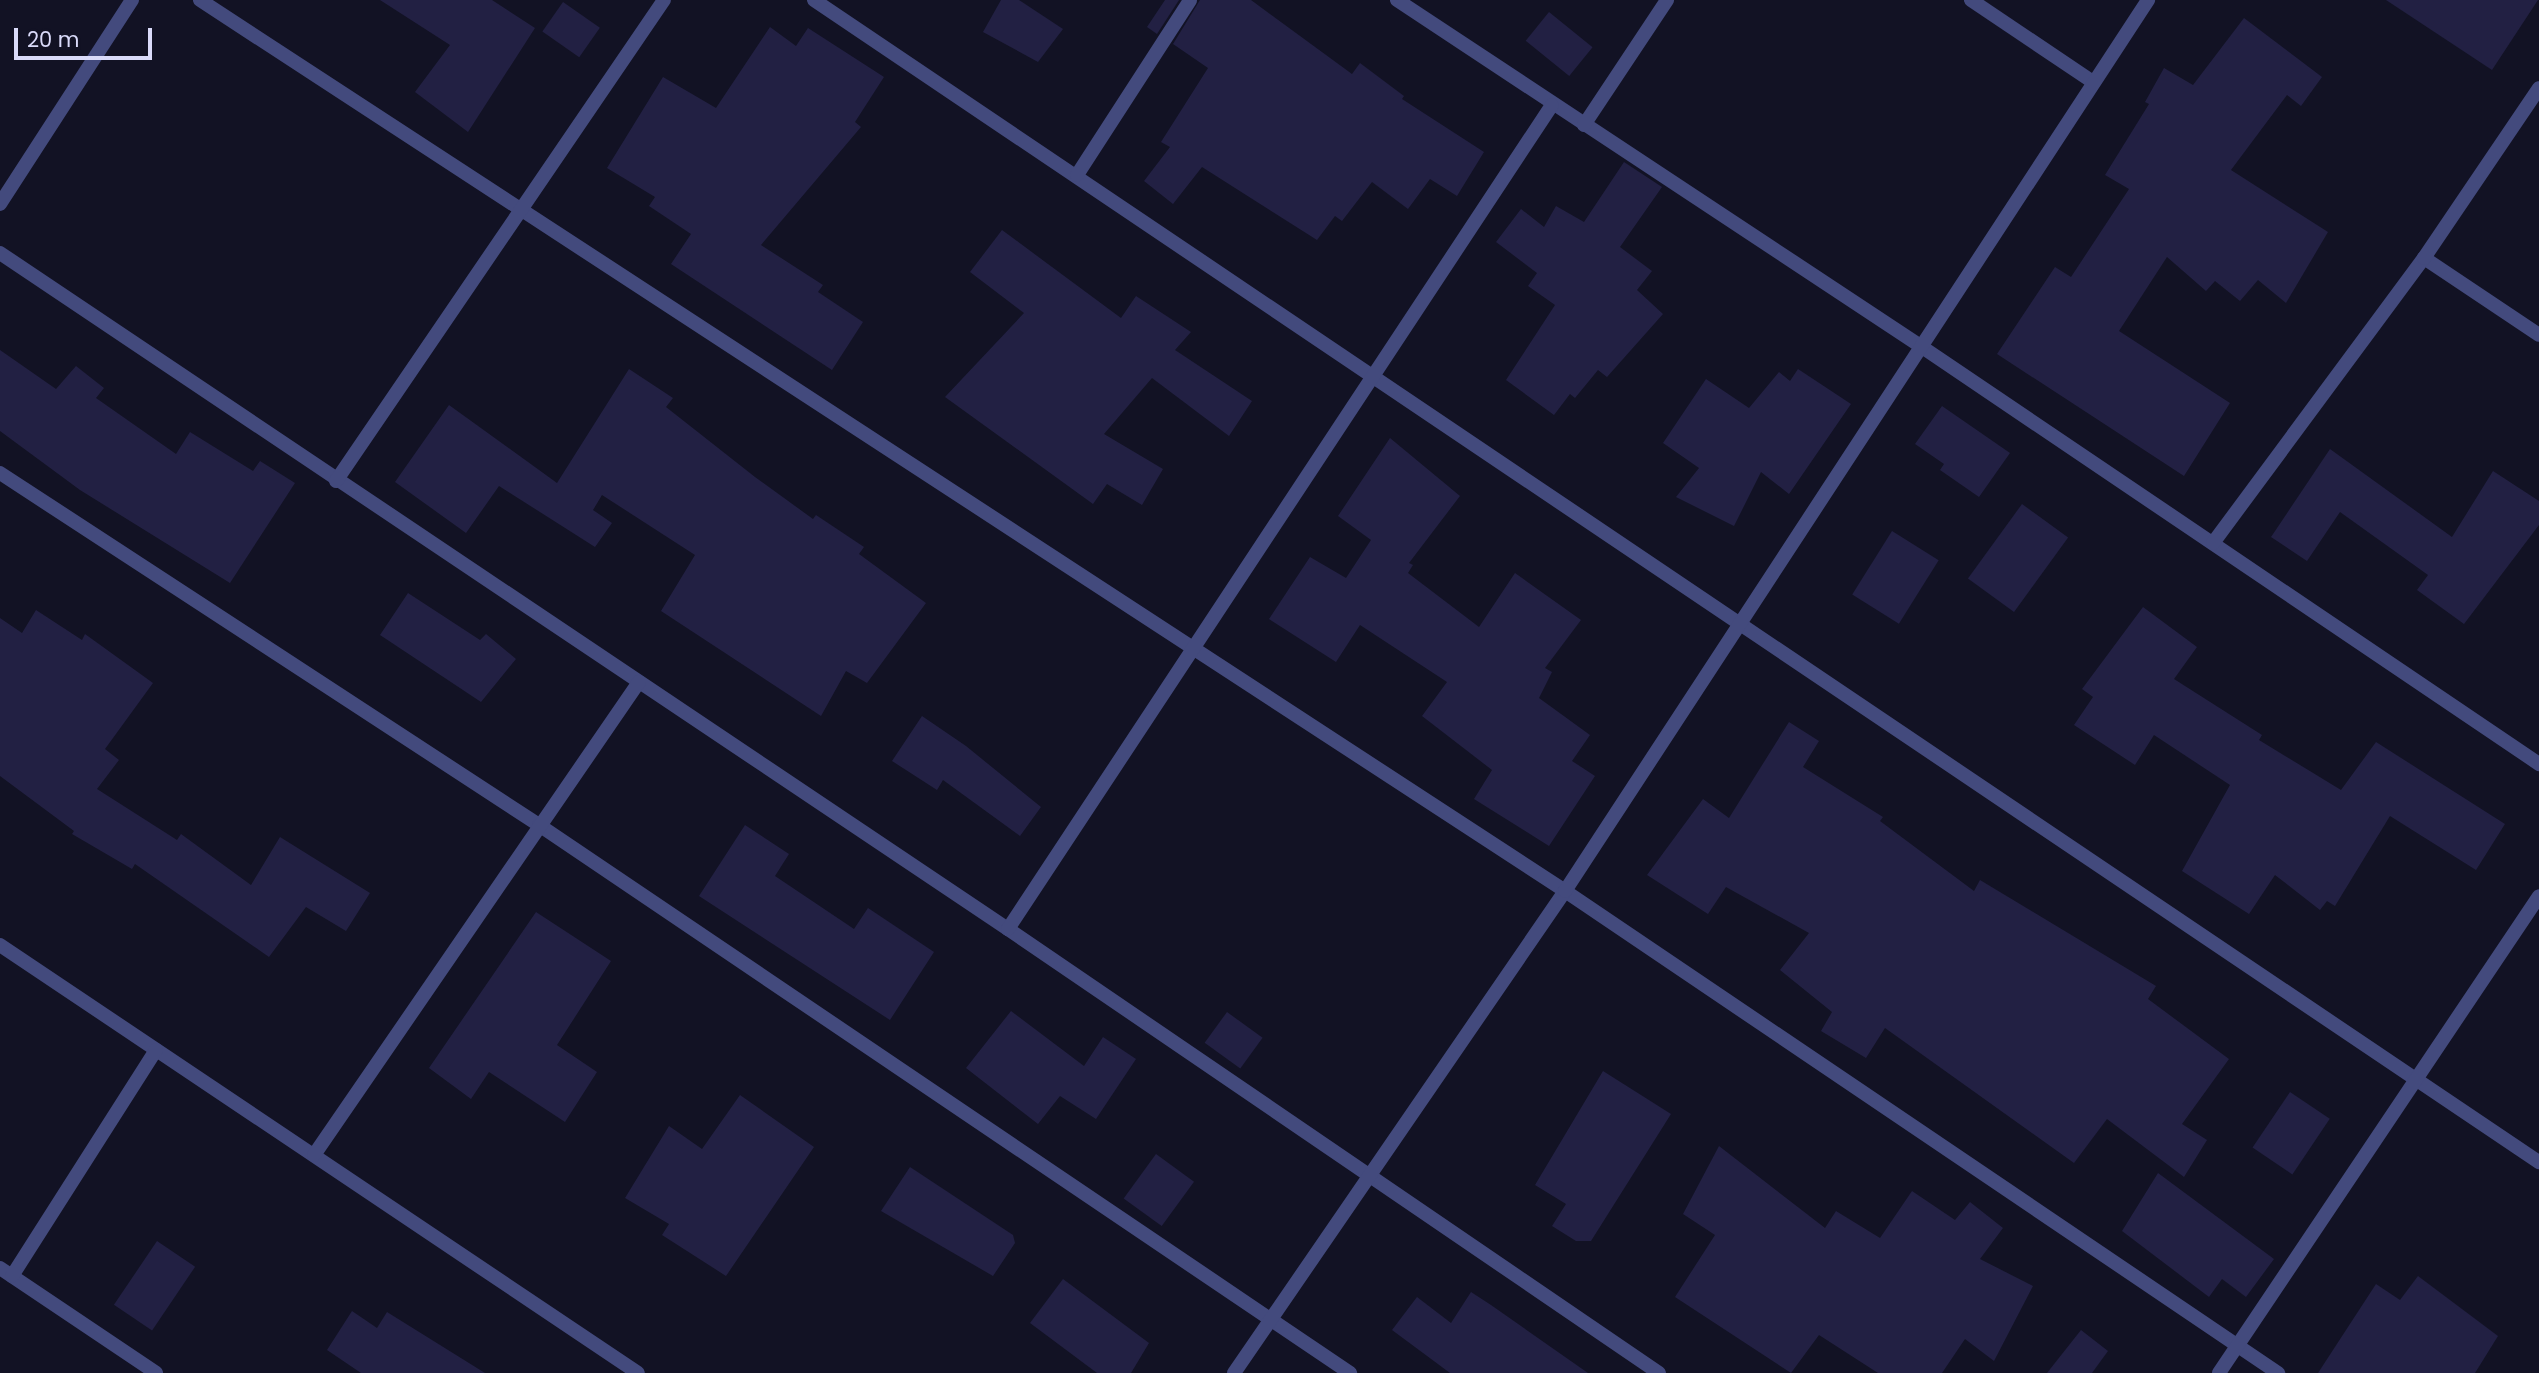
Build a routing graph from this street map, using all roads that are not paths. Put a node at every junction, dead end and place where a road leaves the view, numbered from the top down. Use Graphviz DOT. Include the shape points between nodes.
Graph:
graph roads {
  1 [pos="132,0"];
  2 [pos="200,0"];
  3 [pos="664,0"];
  4 [pos="814,0"];
  5 [pos="1190,0"];
  6 [pos="1397,0"];
  7 [pos="1667,0"];
  8 [pos="1971,0"];
  9 [pos="2148,0"];
  10 [pos="2093,82"];
  11 [pos="2539,88"];
  12 [pos="1552,105"];
  13 [pos="1584,125"];
  14 [pos="1077,175"];
  15 [pos="0,204"];
  16 [pos="521,209"];
  17 [pos="0,253"];
  18 [pos="2424,258"];
  19 [pos="2539,335"];
  20 [pos="1922,347"];
  21 [pos="1376,377"];
  22 [pos="0,473"];
  23 [pos="336,481"];
  24 [pos="2213,542"];
  25 [pos="1743,624"];
  26 [pos="1195,648"];
  27 [pos="639,682"];
  28 [pos="2539,764"];
  29 [pos="539,825"];
  30 [pos="1565,891"];
  31 [pos="2539,896"];
  32 [pos="1008,929"];
  33 [pos="0,945"];
  34 [pos="156,1050"];
  35 [pos="2416,1079"];
  36 [pos="314,1156"];
  37 [pos="2539,1161"];
  38 [pos="1368,1177"];
  39 [pos="6,1272"];
  40 [pos="1270,1319"];
  41 [pos="2238,1345"];
  42 [pos="156,1373"];
  43 [pos="638,1373"];
  44 [pos="1234,1373"];
  45 [pos="1350,1373"];
  46 [pos="1659,1373"];
  47 [pos="2219,1373"];
  48 [pos="2278,1373"];
  1 -- 15 [label="street"];
  2 -- 16 [label="street"];
  3 -- 16 [label="street"];
  4 -- 14 [label="street"];
  5 -- 14 [label="street"];
  6 -- 12 [label="street"];
  7 -- 13 [label="street"];
  8 -- 10 [label="street"];
  9 -- 10 [label="street"];
  10 -- 20 [label="street"];
  11 -- 18 [label="street"];
  12 -- 13 [label="street"];
  12 -- 21 [label="street"];
  13 -- 20 [label="street"];
  14 -- 21 [label="street"];
  16 -- 23 [label="street"];
  16 -- 26 [label="street"];
  17 -- 23 [label="street"];
  18 -- 19 [label="street"];
  18 -- 24 [label="street"];
  20 -- 24 [label="street"];
  20 -- 25 [label="street"];
  21 -- 25 [label="street"];
  21 -- 26 [label="street"];
  22 -- 29 [label="street"];
  23 -- 27 [label="street"];
  24 -- 28 [label="street"];
  25 -- 30 [label="street"];
  25 -- 35 [label="street"];
  26 -- 30 [label="street"];
  26 -- 32 [label="street"];
  27 -- 29 [label="street"];
  27 -- 32 [label="street"];
  29 -- 36 [label="street"];
  29 -- 40 [label="street"];
  30 -- 38 [label="street"];
  30 -- 41 [label="street"];
  31 -- 35 [label="street"];
  32 -- 38 [label="street"];
  33 -- 34 [label="street"];
  34 -- 36 [label="street"];
  34 -- 39 [label="street"];
  35 -- 37 [label="street"];
  35 -- 41 [label="street"];
  36 -- 43 [label="street"];
  38 -- 40 [label="street"];
  38 -- 46 [label="street"];
  39 -- 42 [label="street"];
  40 -- 44 [label="street"];
  40 -- 45 [label="street"];
  41 -- 47 [label="street"];
  41 -- 48 [label="street"];
}
